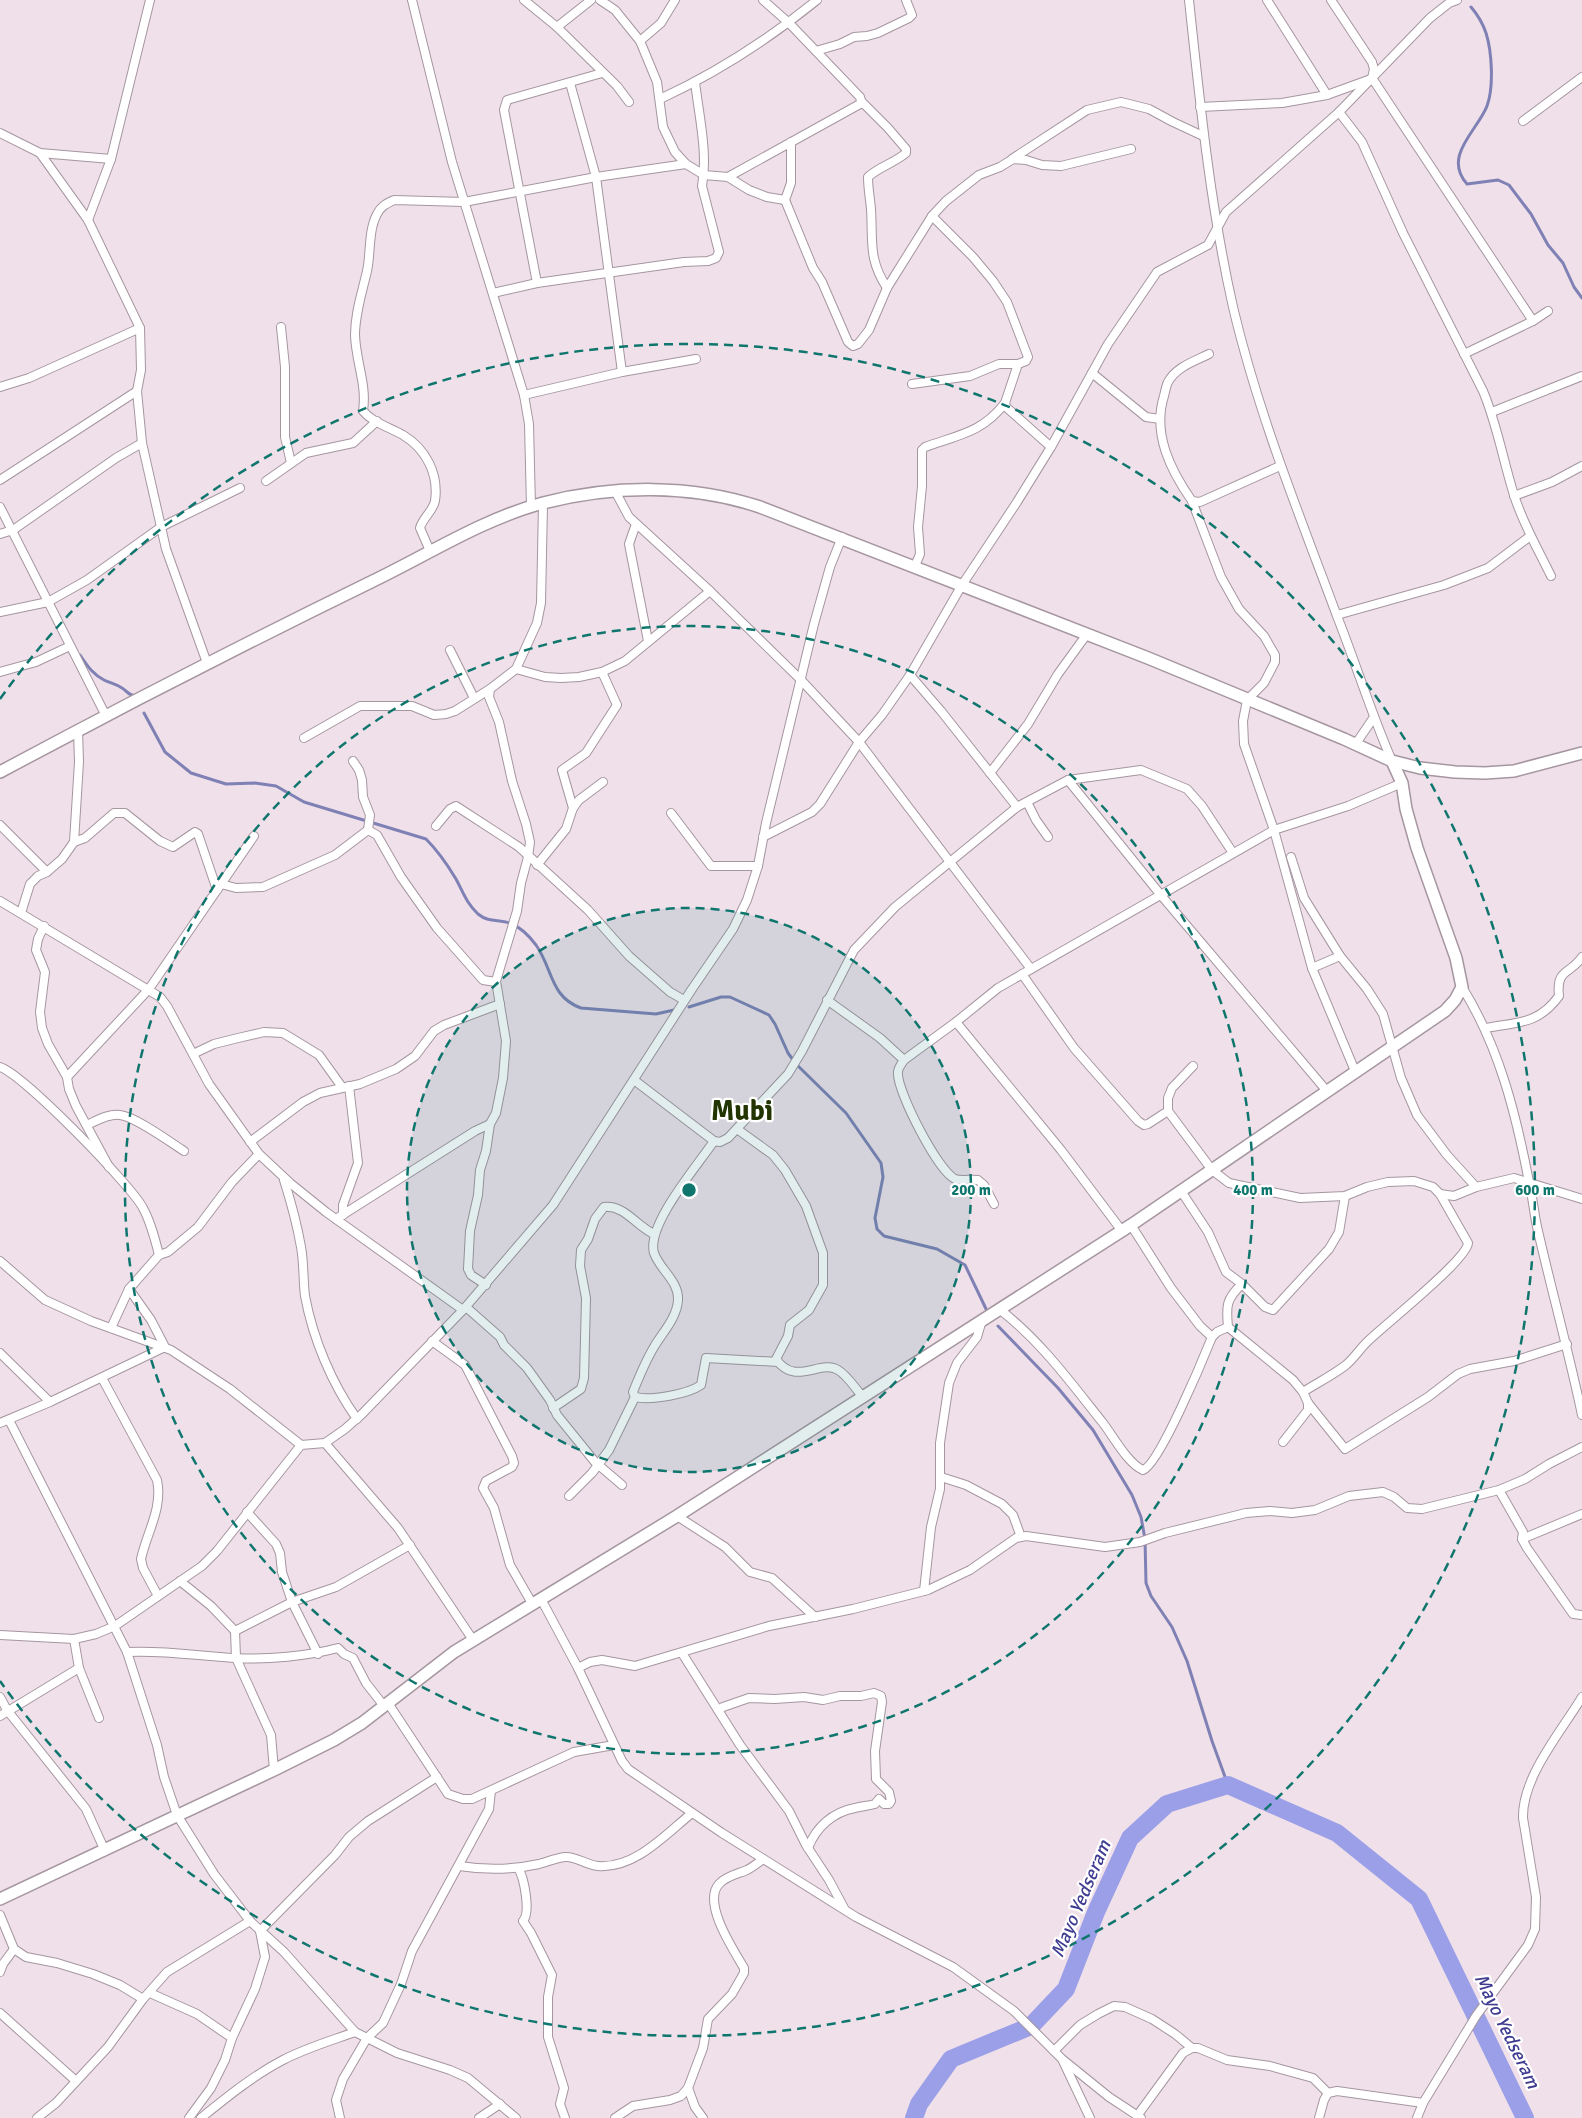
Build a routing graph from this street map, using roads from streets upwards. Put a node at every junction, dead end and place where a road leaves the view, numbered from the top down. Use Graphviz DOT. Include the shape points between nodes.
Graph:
graph roads {
  1 [pos="150,0"];
  2 [pos="412,0"];
  3 [pos="524,0"];
  4 [pos="591,0"];
  5 [pos="600,0"];
  6 [pos="674,0"];
  7 [pos="764,0"];
  8 [pos="817,0"];
  9 [pos="906,0"];
  10 [pos="1189,0"];
  11 [pos="1267,0"];
  12 [pos="1331,0"];
  13 [pos="1457,0"];
  14 [pos="789,23"];
  15 [pos="557,28"];
  16 [pos="640,41"];
  17 [pos="816,51"];
  18 [pos="602,73"];
  19 [pos="1582,77"];
  20 [pos="1372,78"];
  21 [pos="695,82"];
  22 [pos="570,83"];
  23 [pos="1327,94"];
  24 [pos="660,99"];
  25 [pos="861,101"];
  26 [pos="630,102"];
  27 [pos="1200,107"];
  28 [pos="1339,112"];
  29 [pos="1523,121"];
  30 [pos="0,133"];
  31 [pos="1203,136"];
  32 [pos="791,142"];
  33 [pos="1131,149"];
  34 [pos="40,153"];
  35 [pos="111,159"];
  36 [pos="686,164"];
  37 [pos="1000,167"];
  38 [pos="704,175"];
  39 [pos="728,176"];
  40 [pos="596,177"];
  41 [pos="520,190"];
  42 [pos="785,200"];
  43 [pos="464,202"];
  44 [pos="932,216"];
  45 [pos="88,220"];
  46 [pos="1217,228"];
  47 [pos="609,272"];
  48 [pos="537,283"];
  49 [pos="887,288"];
  50 [pos="493,293"];
  51 [pos="1548,311"];
  52 [pos="1534,321"];
  53 [pos="281,327"];
  54 [pos="140,328"];
  55 [pos="1209,354"];
  56 [pos="1464,354"];
  57 [pos="696,359"];
  58 [pos="1018,364"];
  59 [pos="622,372"];
  60 [pos="1092,373"];
  61 [pos="1582,376"];
  62 [pos="912,384"];
  63 [pos="0,387"];
  64 [pos="137,391"];
  65 [pos="524,395"];
  66 [pos="1005,403"];
  67 [pos="1492,412"];
  68 [pos="1160,419"];
  69 [pos="376,421"];
  70 [pos="142,443"];
  71 [pos="1051,447"];
  72 [pos="291,463"];
  73 [pos="1280,466"];
  74 [pos="1582,466"];
  75 [pos="0,480"];
  76 [pos="266,481"];
  77 [pos="240,488"];
  78 [pos="615,491"];
  79 [pos="1514,496"];
  80 [pos="1192,501"];
  81 [pos="543,504"];
  82 [pos="531,507"];
  83 [pos="0,508"];
  84 [pos="636,524"];
  85 [pos="161,527"];
  86 [pos="13,530"];
  87 [pos="0,534"];
  88 [pos="842,537"];
  89 [pos="1529,537"];
  90 [pos="430,551"];
  91 [pos="916,566"];
  92 [pos="1550,576"];
  93 [pos="962,585"];
  94 [pos="710,591"];
  95 [pos="48,602"];
  96 [pos="0,612"];
  97 [pos="1337,615"];
  98 [pos="1087,634"];
  99 [pos="648,641"];
  100 [pos="70,646"];
  101 [pos="450,650"];
  102 [pos="208,663"];
  103 [pos="516,669"];
  104 [pos="0,672"];
  105 [pos="602,672"];
  106 [pos="910,675"];
  107 [pos="802,681"];
  108 [pos="490,690"];
  109 [pos="474,698"];
  110 [pos="1247,700"];
  111 [pos="106,716"];
  112 [pos="1374,717"];
  113 [pos="78,730"];
  114 [pos="304,738"];
  115 [pos="859,742"];
  116 [pos="1355,745"];
  117 [pos="1582,753"];
  118 [pos="354,761"];
  119 [pos="1392,761"];
  120 [pos="0,772"];
  121 [pos="990,773"];
  122 [pos="1068,780"];
  123 [pos="603,782"];
  124 [pos="1402,783"];
  125 [pos="1027,802"];
  126 [pos="1017,806"];
  127 [pos="573,808"];
  128 [pos="671,814"];
  129 [pos="0,825"];
  130 [pos="436,826"];
  131 [pos="368,829"];
  132 [pos="1274,830"];
  133 [pos="254,836"];
  134 [pos="763,837"];
  135 [pos="1048,837"];
  136 [pos="74,842"];
  137 [pos="1233,853"];
  138 [pos="1291,856"];
  139 [pos="528,857"];
  140 [pos="951,862"];
  141 [pos="538,865"];
  142 [pos="758,866"];
  143 [pos="47,872"];
  144 [pos="219,887"];
  145 [pos="1160,894"];
  146 [pos="0,901"];
  147 [pos="21,913"];
  148 [pos="44,926"];
  149 [pos="1340,956"];
  150 [pos="1582,957"];
  151 [pos="1312,968"];
  152 [pos="1031,969"];
  153 [pos="1022,974"];
  154 [pos="496,982"];
  155 [pos="1462,986"];
  156 [pos="149,989"];
  157 [pos="684,1000"];
  158 [pos="827,1000"];
  159 [pos="500,1004"];
  160 [pos="956,1022"];
  161 [pos="1486,1028"];
  162 [pos="1393,1046"];
  163 [pos="193,1054"];
  164 [pos="904,1060"];
  165 [pos="1193,1066"];
  166 [pos="0,1067"];
  167 [pos="1355,1071"];
  168 [pos="67,1077"];
  169 [pos="634,1080"];
  170 [pos="345,1087"];
  171 [pos="1326,1090"];
  172 [pos="1168,1111"];
  173 [pos="490,1124"];
  174 [pos="87,1125"];
  175 [pos="736,1129"];
  176 [pos="714,1141"];
  177 [pos="250,1142"];
  178 [pos="184,1151"];
  179 [pos="259,1154"];
  180 [pos="109,1167"];
  181 [pos="1212,1170"];
  182 [pos="284,1178"];
  183 [pos="1530,1184"];
  184 [pos="1476,1187"];
  185 [pos="1181,1191"];
  186 [pos="1440,1194"];
  187 [pos="1344,1196"];
  188 [pos="1582,1199"];
  189 [pos="994,1204"];
  190 [pos="339,1217"];
  191 [pos="1126,1228"];
  192 [pos="654,1234"];
  193 [pos="159,1255"];
  194 [pos="0,1261"];
  195 [pos="1242,1284"];
  196 [pos="486,1285"];
  197 [pos="129,1289"];
  198 [pos="465,1308"];
  199 [pos="999,1309"];
  200 [pos="982,1320"];
  201 [pos="1228,1327"];
  202 [pos="111,1328"];
  203 [pos="1212,1337"];
  204 [pos="432,1341"];
  205 [pos="1567,1344"];
  206 [pos="165,1347"];
  207 [pos="0,1353"];
  208 [pos="778,1362"];
  209 [pos="102,1378"];
  210 [pos="1303,1392"];
  211 [pos="862,1396"];
  212 [pos="636,1397"];
  213 [pos="50,1402"];
  214 [pos="1308,1403"];
  215 [pos="553,1408"];
  216 [pos="1582,1415"];
  217 [pos="357,1419"];
  218 [pos="9,1420"];
  219 [pos="0,1423"];
  220 [pos="1283,1442"];
  221 [pos="325,1443"];
  222 [pos="301,1445"];
  223 [pos="1582,1447"];
  224 [pos="599,1464"];
  225 [pos="941,1477"];
  226 [pos="622,1486"];
  227 [pos="1499,1490"];
  228 [pos="570,1496"];
  229 [pos="247,1512"];
  230 [pos="1582,1514"];
  231 [pos="677,1516"];
  232 [pos="1021,1537"];
  233 [pos="1522,1539"];
  234 [pos="410,1546"];
  235 [pos="180,1581"];
  236 [pos="924,1591"];
  237 [pos="158,1596"];
  238 [pos="292,1602"];
  239 [pos="537,1602"];
  240 [pos="1582,1615"];
  241 [pos="815,1617"];
  242 [pos="115,1626"];
  243 [pos="235,1631"];
  244 [pos="0,1635"];
  245 [pos="74,1639"];
  246 [pos="473,1640"];
  247 [pos="127,1652"];
  248 [pos="682,1652"];
  249 [pos="318,1654"];
  250 [pos="236,1658"];
  251 [pos="78,1668"];
  252 [pos="578,1668"];
  253 [pos="0,1697"];
  254 [pos="1582,1697"];
  255 [pos="386,1704"];
  256 [pos="7,1710"];
  257 [pos="718,1710"];
  258 [pos="0,1716"];
  259 [pos="100,1718"];
  260 [pos="614,1745"];
  261 [pos="274,1770"];
  262 [pos="437,1777"];
  263 [pos="491,1791"];
  264 [pos="692,1813"];
  265 [pos="177,1815"];
  266 [pos="808,1848"];
  267 [pos="105,1851"];
  268 [pos="763,1859"];
  269 [pos="459,1866"];
  270 [pos="518,1868"];
  271 [pos="0,1899"];
  272 [pos="845,1909"];
  273 [pos="0,1915"];
  274 [pos="250,1921"];
  275 [pos="260,1931"];
  276 [pos="14,1949"];
  277 [pos="0,1972"];
  278 [pos="150,1993"];
  279 [pos="143,1999"];
  280 [pos="0,2013"];
  281 [pos="355,2032"];
  282 [pos="232,2038"];
  283 [pos="367,2038"];
  284 [pos="1192,2048"];
  285 [pos="1054,2051"];
  286 [pos="1062,2059"];
  287 [pos="76,2081"];
  288 [pos="688,2088"];
  289 [pos="1328,2093"];
  290 [pos="1423,2103"];
  291 [pos="500,2104"];
  292 [pos="1139,2117"];
  293 [pos="37,2118"];
  294 [pos="189,2118"];
  295 [pos="201,2118"];
  296 [pos="340,2118"];
  297 [pos="479,2118"];
  298 [pos="516,2118"];
  299 [pos="565,2118"];
  300 [pos="615,2118"];
  301 [pos="703,2118"];
  302 [pos="1090,2118"];
  303 [pos="1318,2118"];
  304 [pos="1417,2118"];
  1 -- 35 [label="street"];
  2 -- 43 [label="street"];
  3 -- 15 [label="street"];
  4 -- 15 [label="street"];
  5 -- 16 [label="street" via="615,10"];
  6 -- 16 [label="street" via="661,23"];
  7 -- 14 [label="street"];
  8 -- 14 [label="street"];
  9 -- 17 [label="street" via="912,12 908,18 878,33 854,37"];
  10 -- 27 [label="street"];
  11 -- 23 [label="street"];
  12 -- 20 [label="street" via="1372,62"];
  13 -- 20 [label="street" via="1430,18"];
  14 -- 17 [label="street"];
  14 -- 21 [label="street"];
  15 -- 18 [label="street"];
  16 -- 24 [label="street" via="651,65"];
  17 -- 25 [label="street"];
  18 -- 22 [label="street"];
  18 -- 26 [label="street"];
  19 -- 29 [label="street"];
  20 -- 23 [label="street"];
  20 -- 28 [label="street"];
  20 -- 52 [label="street"];
  21 -- 24 [label="street"];
  21 -- 38 [label="street"];
  22 -- 40 [label="street"];
  22 -- 41 [label="street" via="507,100 505,104"];
  23 -- 27 [label="street" via="1282,103"];
  24 -- 36 [label="street" via="662,127 675,152"];
  25 -- 32 [label="street"];
  25 -- 49 [label="street" via="906,149 906,153 868,177 871,249 879,276"];
  27 -- 31 [label="street"];
  28 -- 46 [label="street" via="1231,206"];
  28 -- 56 [label="street" via="1362,142 1411,250"];
  30 -- 34 [label="street"];
  31 -- 37 [label="street" via="1149,108 1121,102 1087,110"];
  31 -- 46 [label="street"];
  32 -- 39 [label="street"];
  32 -- 42 [label="street" via="791,183"];
  33 -- 37 [label="street" via="1061,166 1013,159"];
  34 -- 35 [label="street"];
  34 -- 45 [label="street"];
  35 -- 45 [label="street"];
  36 -- 38 [label="street"];
  36 -- 40 [label="street"];
  37 -- 44 [label="street" via="979,175"];
  38 -- 39 [label="street"];
  38 -- 47 [label="street" via="702,186 718,252 716,258"];
  39 -- 42 [label="street" via="749,190"];
  40 -- 41 [label="street"];
  40 -- 47 [label="street"];
  41 -- 43 [label="street"];
  41 -- 48 [label="street"];
  42 -- 49 [label="street" via="812,268 822,282 848,342 853,346 869,330"];
  43 -- 50 [label="street"];
  43 -- 69 [label="street" via="394,200 384,205 374,221 355,333 358,369 365,394 363,411"];
  44 -- 49 [label="street"];
  44 -- 58 [label="street" via="973,257 1007,302 1028,353 1026,361"];
  45 -- 54 [label="street"];
  46 -- 60 [label="street" via="1208,245 1157,272"];
  46 -- 73 [label="street" via="1249,369"];
  47 -- 48 [label="street"];
  47 -- 59 [label="street"];
  48 -- 50 [label="street"];
  50 -- 65 [label="street"];
  51 -- 52 [label="street"];
  52 -- 56 [label="street"];
  53 -- 72 [label="street" via="285,367 284,437"];
  54 -- 63 [label="street" via="29,378"];
  54 -- 64 [label="street" via="141,370"];
  55 -- 68 [label="street" via="1181,368 1168,381"];
  56 -- 67 [label="street"];
  57 -- 59 [label="street"];
  58 -- 62 [label="street" via="999,364 970,376"];
  58 -- 66 [label="street"];
  59 -- 65 [label="street"];
  60 -- 68 [label="street" via="1146,417"];
  60 -- 71 [label="street"];
  61 -- 67 [label="street"];
  64 -- 70 [label="street"];
  64 -- 75 [label="street"];
  65 -- 82 [label="street" via="529,424"];
  66 -- 71 [label="street"];
  66 -- 91 [label="street" via="988,422 975,430 922,450 918,527 920,554"];
  67 -- 79 [label="street"];
  68 -- 80 [label="street" via="1162,442 1170,465"];
  69 -- 72 [label="street" via="353,443 306,453"];
  69 -- 90 [label="street" via="404,436 420,448 428,460 435,477 435,502 420,528"];
  70 -- 85 [label="street"];
  70 -- 86 [label="street"];
  71 -- 93 [label="street"];
  72 -- 76 [label="street"];
  73 -- 80 [label="street" via="1200,502"];
  73 -- 97 [label="street"];
  74 -- 79 [label="street" via="1552,482"];
  77 -- 85 [label="street"];
  78 -- 81 [label="street"];
  78 -- 84 [label="street"];
  78 -- 88 [label="street" via="672,490 735,499"];
  79 -- 89 [label="street"];
  80 -- 110 [label="street" via="1221,577 1239,609 1264,636 1275,655 1275,662 1264,683"];
  81 -- 82 [label="street"];
  81 -- 103 [label="street" via="541,603 537,624"];
  82 -- 90 [label="street"];
  83 -- 86 [label="street"];
  84 -- 94 [label="street"];
  84 -- 99 [label="street" via="629,544"];
  85 -- 95 [label="street" via="86,580"];
  85 -- 102 [label="street"];
  86 -- 87 [label="street"];
  86 -- 95 [label="street"];
  88 -- 91 [label="street"];
  88 -- 107 [label="street" via="830,567"];
  89 -- 92 [label="street"];
  89 -- 97 [label="street" via="1488,568 1444,586"];
  90 -- 102 [label="street"];
  91 -- 93 [label="street"];
  93 -- 98 [label="street"];
  93 -- 106 [label="street"];
  94 -- 99 [label="street"];
  94 -- 107 [label="street"];
  95 -- 96 [label="street"];
  95 -- 100 [label="street"];
  97 -- 112 [label="street"];
  98 -- 110 [label="street"];
  98 -- 121 [label="street" via="1028,724"];
  99 -- 105 [label="street" via="625,661"];
  100 -- 104 [label="street" via="36,662"];
  100 -- 111 [label="street"];
  101 -- 109 [label="street"];
  102 -- 111 [label="street"];
  103 -- 105 [label="street" via="545,678 579,678"];
  103 -- 108 [label="street"];
  105 -- 127 [label="street" via="617,705 586,753 562,770"];
  106 -- 115 [label="street"];
  106 -- 121 [label="street"];
  107 -- 115 [label="street"];
  107 -- 134 [label="street"];
  108 -- 109 [label="street"];
  108 -- 139 [label="street" via="488,697 499,722 512,781 526,824 530,842"];
  109 -- 114 [label="street" via="455,711 440,715 412,706 360,706"];
  110 -- 116 [label="street"];
  110 -- 132 [label="street" via="1243,721 1244,744"];
  111 -- 113 [label="street"];
  112 -- 116 [label="street"];
  112 -- 119 [label="street"];
  113 -- 120 [label="street"];
  113 -- 136 [label="street"];
  115 -- 134 [label="street" via="812,812"];
  115 -- 140 [label="street"];
  116 -- 119 [label="street"];
  117 -- 119 [label="street" via="1514,771 1484,773 1420,768"];
  118 -- 131 [label="street" via="370,815"];
  119 -- 124 [label="street"];
  121 -- 126 [label="street"];
  122 -- 125 [label="street"];
  122 -- 137 [label="street" via="1142,770 1156,774 1187,788"];
  122 -- 145 [label="street"];
  123 -- 127 [label="street"];
  124 -- 132 [label="street" via="1348,806"];
  124 -- 155 [label="street" via="1417,848 1456,958"];
  125 -- 126 [label="street"];
  125 -- 135 [label="street"];
  126 -- 140 [label="street"];
  127 -- 141 [label="street" via="566,829"];
  128 -- 142 [label="street" via="711,866"];
  129 -- 143 [label="street"];
  130 -- 139 [label="street" via="456,806"];
  131 -- 144 [label="street" via="334,855 263,887"];
  131 -- 154 [label="street" via="377,835 401,878 437,928 483,980"];
  132 -- 137 [label="street"];
  132 -- 151 [label="street"];
  133 -- 144 [label="street"];
  134 -- 142 [label="street"];
  136 -- 143 [label="street"];
  136 -- 144 [label="street" via="85,838 119,812 174,847 195,832"];
  137 -- 145 [label="street"];
  138 -- 149 [label="street" via="1304,898"];
  139 -- 141 [label="street"];
  139 -- 154 [label="street"];
  140 -- 152 [label="street"];
  140 -- 158 [label="street" via="895,907 854,950"];
  141 -- 157 [label="street" via="588,910 629,956"];
  142 -- 157 [label="street" via="733,929"];
  143 -- 147 [label="street" via="30,884"];
  144 -- 156 [label="street"];
  145 -- 152 [label="street"];
  145 -- 171 [label="street"];
  146 -- 147 [label="street"];
  147 -- 148 [label="street"];
  148 -- 156 [label="street"];
  148 -- 168 [label="street" via="36,950 45,972 40,1012 42,1028"];
  149 -- 151 [label="street"];
  149 -- 162 [label="street" via="1384,1014"];
  150 -- 161 [label="street" via="1563,974 1557,983 1559,996 1538,1016 1521,1024"];
  151 -- 167 [label="street"];
  152 -- 153 [label="street"];
  153 -- 160 [label="street" via="998,988"];
  153 -- 172 [label="street" via="1074,1048 1138,1120 1148,1124"];
  154 -- 159 [label="street"];
  155 -- 161 [label="street"];
  155 -- 162 [label="street" via="1445,1011"];
  156 -- 163 [label="street" via="167,1006"];
  156 -- 168 [label="street"];
  157 -- 169 [label="street"];
  158 -- 164 [label="street" via="880,1038"];
  158 -- 175 [label="street" via="788,1074"];
  159 -- 170 [label="street" via="444,1025 434,1031 415,1056 402,1065 360,1084"];
  159 -- 173 [label="street" via="506,1041 503,1078 496,1113"];
  160 -- 164 [label="street"];
  160 -- 191 [label="street"];
  161 -- 183 [label="street" via="1505,1081"];
  162 -- 167 [label="street"];
  162 -- 184 [label="street" via="1401,1078 1417,1115"];
  163 -- 170 [label="street" via="238,1038 264,1032 283,1033 319,1055"];
  163 -- 177 [label="street" via="209,1084"];
  164 -- 189 [label="street" via="899,1068 900,1083 933,1154 956,1180 978,1180"];
  165 -- 172 [label="street" via="1172,1088"];
  166 -- 180 [label="street" via="20,1080"];
  167 -- 171 [label="street"];
  168 -- 174 [label="street" via="76,1106"];
  169 -- 176 [label="street"];
  169 -- 196 [label="street" via="553,1205"];
  170 -- 177 [label="street" via="320,1093 303,1102"];
  170 -- 190 [label="street" via="358,1163"];
  171 -- 181 [label="street"];
  172 -- 181 [label="street"];
  173 -- 190 [label="street"];
  173 -- 196 [label="street" via="468,1256 471,1275"];
  174 -- 178 [label="street" via="122,1114"];
  174 -- 180 [label="street"];
  175 -- 176 [label="street" via="728,1138"];
  175 -- 208 [label="street" via="773,1155 785,1170 806,1206 823,1253 823,1285 809,1310 790,1325 776,1359"];
  176 -- 192 [label="street" via="671,1201"];
  177 -- 179 [label="street"];
  179 -- 182 [label="street"];
  179 -- 193 [label="street" via="232,1182 198,1227 168,1252"];
  180 -- 193 [label="street" via="142,1207"];
  181 -- 185 [label="street"];
  181 -- 187 [label="street" via="1229,1183 1300,1198"];
  182 -- 190 [label="street"];
  182 -- 217 [label="street" via="300,1241 305,1296 312,1328 342,1399"];
  183 -- 184 [label="street" via="1514,1178"];
  183 -- 188 [label="street"];
  183 -- 205 [label="street" via="1537,1228"];
  184 -- 186 [label="street" via="1454,1196"];
  185 -- 191 [label="street"];
  185 -- 195 [label="street" via="1208,1232 1226,1272"];
  186 -- 187 [label="street" via="1433,1187 1414,1181 1388,1182"];
  186 -- 210 [label="street" via="1468,1248 1345,1366"];
  187 -- 195 [label="street" via="1339,1232 1272,1310 1265,1308"];
  190 -- 198 [label="street"];
  191 -- 199 [label="street"];
  191 -- 203 [label="street" via="1200,1326"];
  192 -- 212 [label="street" via="655,1254 675,1285 678,1300 673,1318 640,1372 633,1392"];
  192 -- 215 [label="street" via="613,1206 604,1208 595,1219 581,1250 580,1266 586,1298 582,1389"];
  193 -- 197 [label="street"];
  194 -- 202 [label="street" via="40,1297"];
  195 -- 201 [label="street" via="1229,1296"];
  196 -- 198 [label="street"];
  197 -- 202 [label="street"];
  197 -- 206 [label="street"];
  198 -- 204 [label="street"];
  198 -- 215 [label="street" via="500,1337 527,1368"];
  199 -- 200 [label="street"];
  199 -- 203 [label="street" via="1039,1344 1122,1450 1142,1470 1153,1461 1168,1435"];
  200 -- 211 [label="street"];
  200 -- 225 [label="street" via="977,1337 958,1363 949,1383 940,1443"];
  201 -- 203 [label="street"];
  201 -- 210 [label="street" via="1293,1380"];
  202 -- 206 [label="street"];
  204 -- 217 [label="street"];
  204 -- 239 [label="street" via="465,1365 512,1456 512,1467 486,1481 483,1488 494,1508 510,1565"];
  205 -- 214 [label="street" via="1458,1374 1428,1397 1345,1449"];
  205 -- 216 [label="street"];
  206 -- 209 [label="street"];
  206 -- 222 [label="street" via="230,1389"];
  207 -- 213 [label="street"];
  208 -- 211 [label="street" via="787,1370 799,1372 831,1367 839,1370"];
  208 -- 212 [label="street" via="706,1358 701,1385 694,1390 657,1397"];
  209 -- 213 [label="street"];
  209 -- 237 [label="street" via="160,1493 142,1559 143,1568"];
  210 -- 214 [label="street"];
  211 -- 231 [label="street"];
  212 -- 224 [label="street"];
  213 -- 218 [label="street"];
  214 -- 220 [label="street" via="1308,1410"];
  215 -- 224 [label="street"];
  217 -- 221 [label="street"];
  218 -- 219 [label="street"];
  218 -- 242 [label="street"];
  221 -- 222 [label="street"];
  221 -- 234 [label="street"];
  222 -- 229 [label="street"];
  223 -- 227 [label="street"];
  224 -- 226 [label="street"];
  224 -- 228 [label="street"];
  225 -- 232 [label="street" via="966,1485 1002,1504 1013,1515"];
  225 -- 236 [label="street" via="931,1527"];
  227 -- 232 [label="street" via="1412,1510 1383,1492 1349,1496 1315,1510 1246,1513 1140,1542 1105,1546"];
  227 -- 233 [label="street" via="1523,1532"];
  229 -- 235 [label="street" via="217,1551"];
  229 -- 238 [label="street" via="276,1544"];
  230 -- 233 [label="street"];
  231 -- 239 [label="street"];
  231 -- 241 [label="street" via="725,1547 750,1572 772,1578"];
  232 -- 236 [label="street" via="970,1570"];
  233 -- 240 [label="street" via="1573,1614"];
  234 -- 238 [label="street" via="336,1587"];
  234 -- 246 [label="street"];
  235 -- 237 [label="street"];
  235 -- 243 [label="street"];
  236 -- 241 [label="street"];
  237 -- 242 [label="street"];
  238 -- 243 [label="street"];
  238 -- 249 [label="street"];
  239 -- 246 [label="street"];
  239 -- 252 [label="street"];
  241 -- 248 [label="street" via="769,1626"];
  242 -- 245 [label="street"];
  242 -- 247 [label="street"];
  243 -- 250 [label="street"];
  244 -- 245 [label="street"];
  245 -- 251 [label="street"];
  246 -- 255 [label="street"];
  247 -- 250 [label="street" via="156,1650"];
  247 -- 265 [label="street"];
  248 -- 252 [label="street" via="635,1666 602,1660"];
  248 -- 257 [label="street"];
  249 -- 250 [label="street"];
  249 -- 255 [label="street" via="338,1648 353,1658 366,1683"];
  250 -- 261 [label="street" via="271,1735"];
  251 -- 256 [label="street"];
  251 -- 259 [label="street"];
  252 -- 260 [label="street"];
  253 -- 256 [label="street"];
  254 -- 290 [label="street" via="1534,1772 1523,1805 1536,1896 1534,1929 1528,1945 1476,2016"];
  255 -- 261 [label="street" via="334,1740"];
  255 -- 262 [label="street"];
  256 -- 258 [label="street"];
  256 -- 267 [label="street" via="86,1810"];
  257 -- 266 [label="street" via="789,1811"];
  257 -- 266 [label="street" via="750,1698 823,1700 874,1693 881,1696 875,1751 876,1779 889,1792 892,1801 884,1804 878,1799 875,1804 856,1807 831,1817 812,1837"];
  260 -- 263 [label="street" via="574,1752"];
  260 -- 264 [label="street" via="628,1769"];
  261 -- 265 [label="street"];
  262 -- 263 [label="street" via="454,1798 472,1799"];
  262 -- 275 [label="street" via="368,1821 349,1837"];
  263 -- 269 [label="street" via="489,1809"];
  264 -- 268 [label="street"];
  264 -- 270 [label="street" via="660,1841 626,1861 599,1866 567,1857"];
  265 -- 267 [label="street"];
  265 -- 274 [label="street" via="214,1874"];
  266 -- 272 [label="street"];
  267 -- 271 [label="street"];
  268 -- 272 [label="street"];
  268 -- 288 [label="street" via="723,1881 714,1894 717,1917 744,1973 732,1994 708,2019 703,2048"];
  269 -- 270 [label="street" via="482,1870"];
  269 -- 283 [label="street" via="412,1951 383,2023"];
  270 -- 299 [label="street" via="523,1875 526,1901 527,1913 523,1921 552,1975 548,1997 548,2037 564,2088 560,2104"];
  272 -- 285 [label="street" via="889,1936 953,1967 1014,2011"];
  273 -- 276 [label="street"];
  274 -- 275 [label="street"];
  274 -- 278 [label="street" via="167,1972"];
  275 -- 281 [label="street" via="284,1952"];
  275 -- 282 [label="street" via="265,1957"];
  276 -- 277 [label="street"];
  276 -- 279 [label="street" via="26,1957 94,1974"];
  278 -- 279 [label="street"];
  278 -- 282 [label="street" via="197,2014"];
  279 -- 287 [label="street" via="108,2047"];
  280 -- 287 [label="street"];
  281 -- 283 [label="street"];
  281 -- 295 [label="street" via="282,2061 252,2079"];
  282 -- 294 [label="street" via="211,2088"];
  283 -- 291 [label="street" via="397,2053 468,2078"];
  283 -- 296 [label="street" via="338,2091 336,2100"];
  284 -- 285 [label="street" via="1152,2020 1125,2007 1114,2006 1080,2025"];
  284 -- 289 [label="street" via="1227,2060 1270,2066 1313,2078"];
  284 -- 292 [label="street" via="1183,2053"];
  285 -- 286 [label="street"];
  286 -- 292 [label="street"];
  286 -- 302 [label="street"];
  287 -- 293 [label="street"];
  288 -- 300 [label="street" via="681,2096 633,2106"];
  288 -- 301 [label="street"];
  289 -- 290 [label="street" via="1337,2091"];
  289 -- 303 [label="street"];
  290 -- 304 [label="street"];
  291 -- 297 [label="street"];
  291 -- 298 [label="street"];
}
